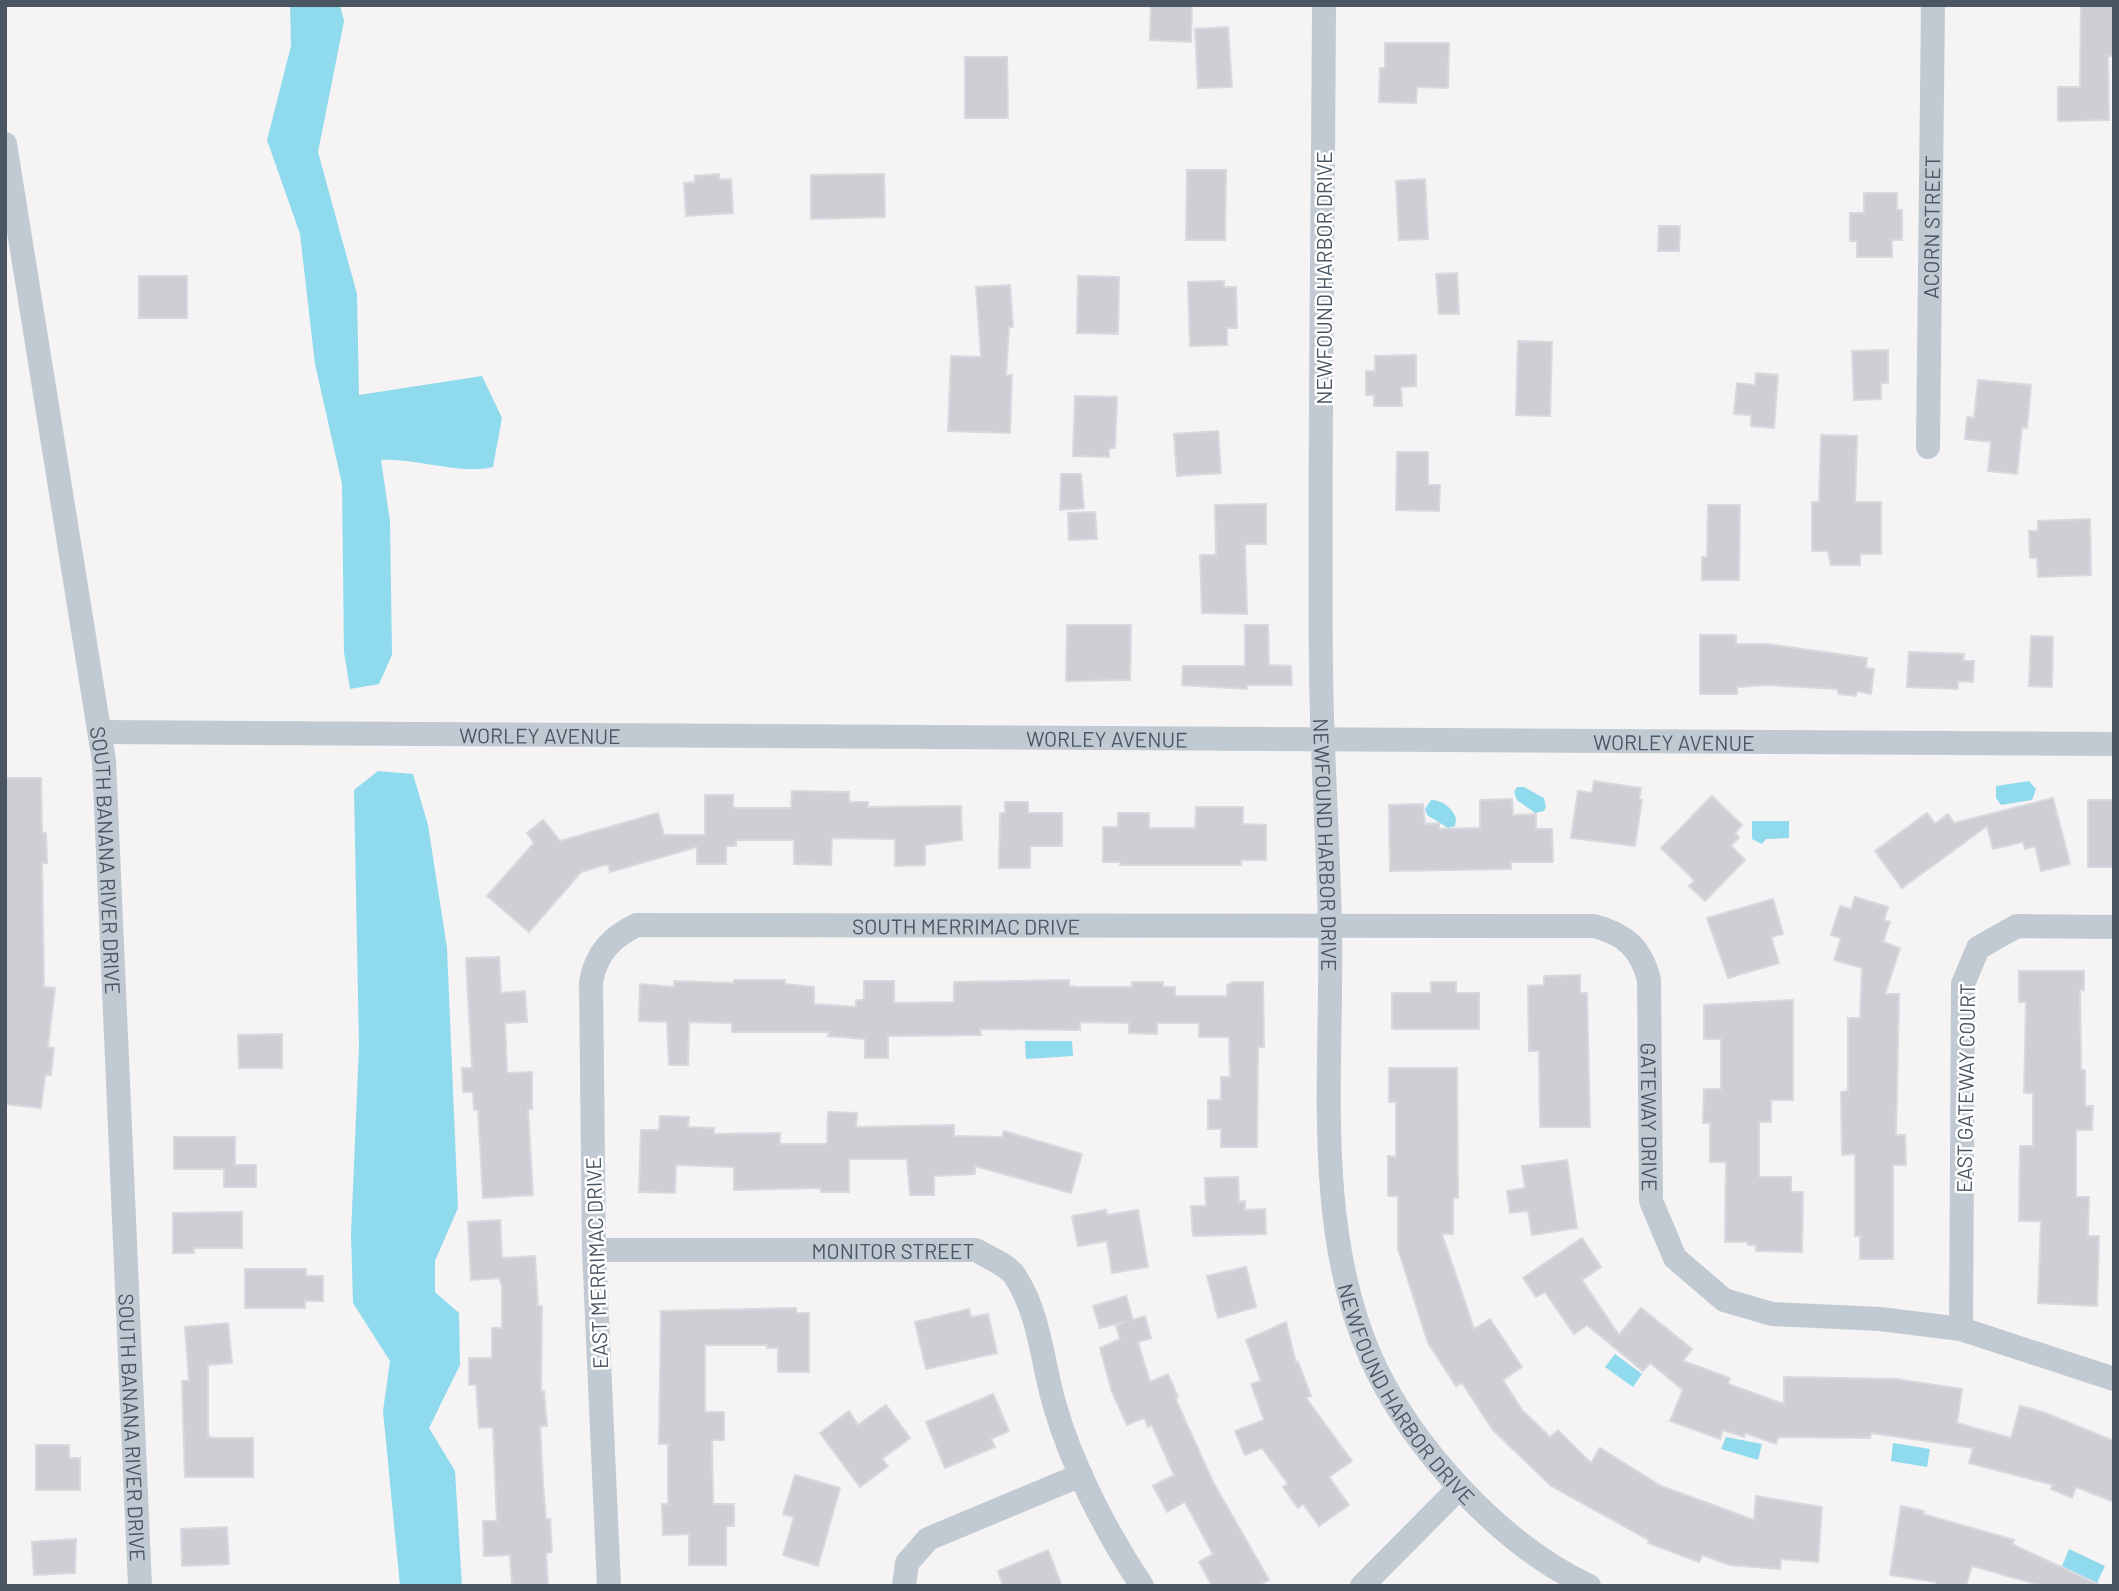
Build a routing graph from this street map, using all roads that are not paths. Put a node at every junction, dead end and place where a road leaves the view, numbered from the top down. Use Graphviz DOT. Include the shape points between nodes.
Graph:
graph roads {
  1 [pos="1324,5"];
  2 [pos="1933,5"];
  3 [pos="5,144"];
  4 [pos="1928,447"];
  5 [pos="101,733"];
  6 [pos="1323,739"];
  7 [pos="2114,744"];
  8 [pos="1330,926"];
  9 [pos="2114,927"];
  10 [pos="608,944"];
  11 [pos="594,1251"];
  12 [pos="1961,1329"];
  13 [pos="2114,1379"];
  14 [pos="1081,1475"];
  15 [pos="1459,1488"];
  16 [pos="140,1586"];
  17 [pos="609,1586"];
  18 [pos="904,1586"];
  19 [pos="1142,1586"];
  20 [pos="1362,1586"];
  21 [pos="1589,1586"];
  1 -- 6 [label="street, NEWFOUND HARBOR DRIVE"];
  2 -- 4 [label="street, ACORN STREET"];
  3 -- 5 [label="street, SOUTH BANANA RIVER DRIVE"];
  5 -- 6 [label="street, WORLEY AVENUE"];
  5 -- 16 [label="street, SOUTH BANANA RIVER DRIVE"];
  6 -- 7 [label="street, WORLEY AVENUE"];
  6 -- 8 [label="street, NEWFOUND HARBOR DRIVE"];
  8 -- 10 [label="street, SOUTH MERRIMAC DRIVE" via="637,925"];
  8 -- 12 [label="street, GATEWAY DRIVE" via="1594,926 1616,932 1632,943 1649,980 1651,1200 1675,1258 1724,1300 1772,1314 1880,1319"];
  8 -- 15 [label="street, NEWFOUND HARBOR DRIVE" via="1333,1198 1347,1281 1371,1357 1387,1389"];
  9 -- 12 [label="street, EAST GATEWAY COURT" via="2017,926 1978,948 1963,984"];
  10 -- 11 [label="street, EAST MERRIMAC DRIVE" via="595,961 591,982"];
  11 -- 14 [label="street, MONITOR STREET" via="976,1250 1014,1273 1033,1311 1055,1405"];
  11 -- 17 [label="street, EAST MERRIMAC DRIVE"];
  12 -- 13 [label="street, GATEWAY DRIVE"];
  14 -- 18 [label="street" via="928,1539 908,1563"];
  14 -- 19 [label="street, MONITOR STREET"];
  15 -- 20 [label="street"];
  15 -- 21 [label="street, NEWFOUND HARBOR DRIVE" via="1534,1554"];
}
